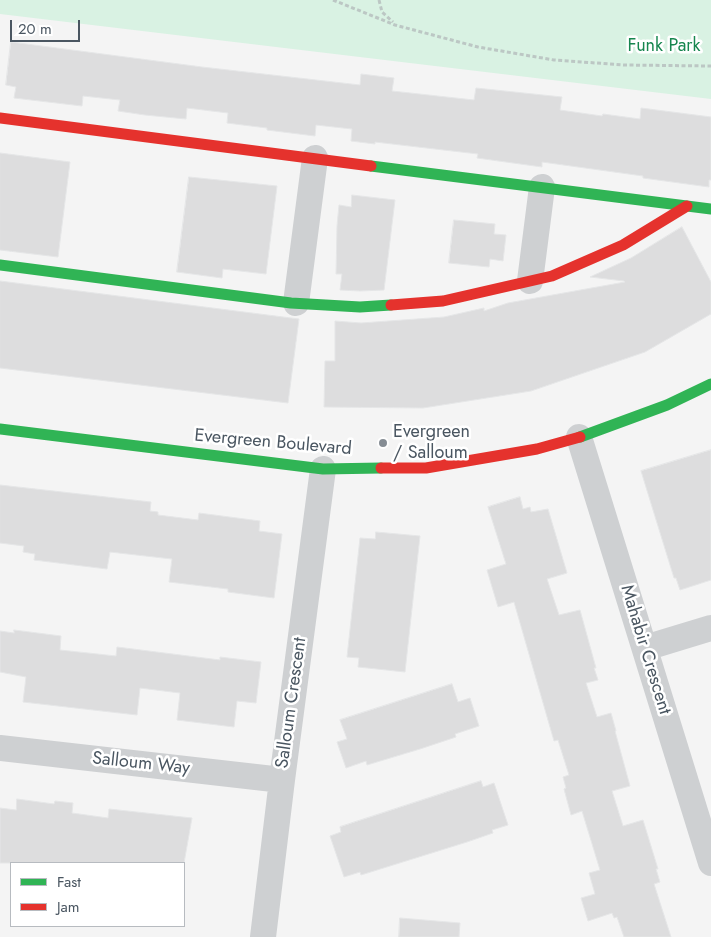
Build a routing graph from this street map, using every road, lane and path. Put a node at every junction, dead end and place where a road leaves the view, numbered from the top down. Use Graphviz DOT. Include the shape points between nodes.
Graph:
graph roads {
  1 [pos="333,0"];
  2 [pos="379,0"];
  3 [pos="395,25"];
  4 [pos="711,66"];
  5 [pos="0,118"];
  6 [pos="315,158"];
  7 [pos="542,187"];
  8 [pos="704,210"];
  9 [pos="0,265"];
  10 [pos="530,282"];
  11 [pos="296,303"];
  12 [pos="711,384"];
  13 [pos="0,429"];
  14 [pos="579,437"];
  15 [pos="323,469"];
  16 [pos="711,628"];
  17 [pos="645,648"];
  18 [pos="0,748"];
  19 [pos="282,780"];
  20 [pos="711,863"];
  21 [pos="263,937"];
  1 -- 3 [label="path"];
  2 -- 3 [label="path" via="382,12"];
  3 -- 4 [label="path" via="478,47 554,60"];
  5 -- 6 [label="street"];
  6 -- 7 [label="street"];
  6 -- 11 [label="street"];
  7 -- 8 [label="street"];
  7 -- 10 [label="street"];
  8 -- 10 [label="street" via="552,276"];
  9 -- 11 [label="street"];
  10 -- 11 [label="street" via="443,301 360,307"];
  12 -- 14 [label="street, Evergreen Boulevard" via="667,405"];
  13 -- 15 [label="street, Evergreen Boulevard"];
  14 -- 15 [label="street, Evergreen Boulevard" via="536,449 426,468"];
  14 -- 17 [label="street, Mahabir Crescent"];
  15 -- 19 [label="street, Salloum Crescent"];
  16 -- 17 [label="street"];
  17 -- 20 [label="street, Mahabir Crescent"];
  18 -- 19 [label="street, Salloum Way"];
  19 -- 21 [label="street, Salloum Crescent"];
}
